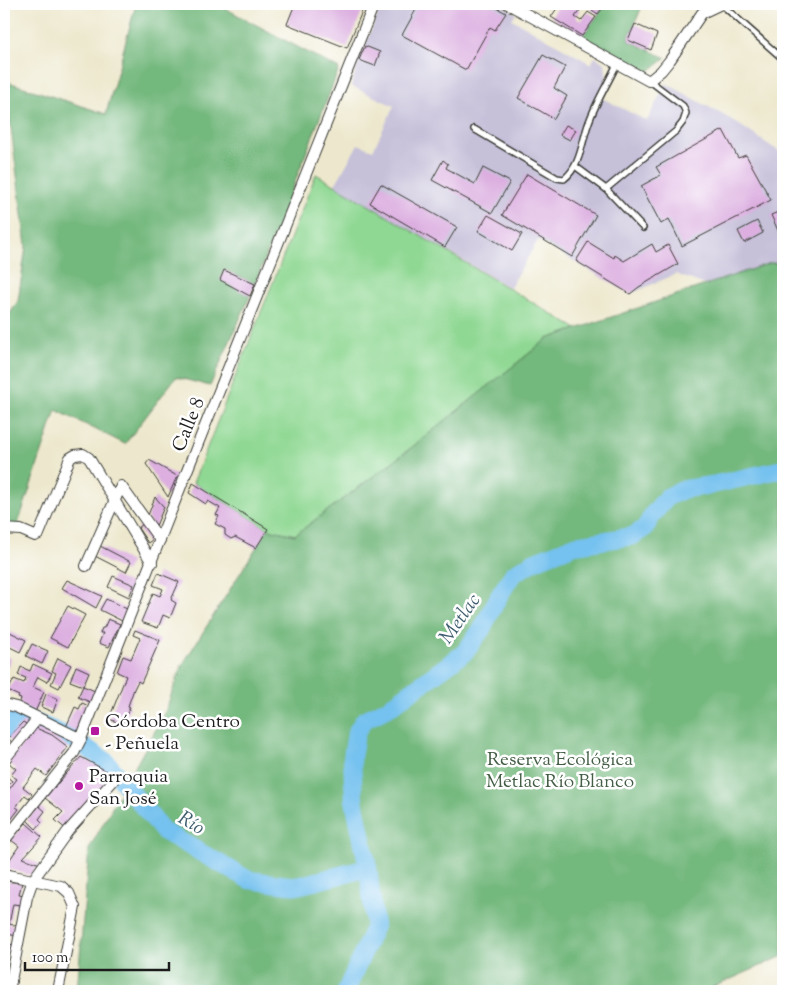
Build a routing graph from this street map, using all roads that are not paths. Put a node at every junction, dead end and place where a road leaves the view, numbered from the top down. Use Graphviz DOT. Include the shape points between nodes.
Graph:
graph roads {
  1 [pos="374,4"];
  2 [pos="508,4"];
  3 [pos="721,4"];
  4 [pos="778,4"];
  5 [pos="783,8"];
  6 [pos="783,59"];
  7 [pos="617,64"];
  8 [pos="649,81"];
  9 [pos="474,129"];
  10 [pos="575,166"];
  11 [pos="606,189"];
  12 [pos="643,228"];
  13 [pos="114,500"];
  14 [pos="4,529"];
  15 [pos="160,540"];
  16 [pos="152,563"];
  17 [pos="86,566"];
  18 [pos="4,704"];
  19 [pos="38,718"];
  20 [pos="81,739"];
  21 [pos="4,760"];
  22 [pos="113,781"];
  23 [pos="4,841"];
  24 [pos="4,874"];
  25 [pos="33,880"];
  26 [pos="9,991"];
  27 [pos="58,991"];
  1 -- 15 [label="street, Calle 8"];
  2 -- 7 [label="street"];
  3 -- 6 [label="lane"];
  3 -- 8 [label="street" via="702,13 670,60"];
  4 -- 5 [label="street"];
  7 -- 8 [label="street"];
  7 -- 10 [label="lane" via="589,121"];
  8 -- 11 [label="lane" via="682,106 686,113 683,122"];
  9 -- 10 [label="lane" via="556,178 564,179"];
  10 -- 11 [label="lane"];
  11 -- 12 [label="lane"];
  13 -- 14 [label="street" via="89,458 83,454 75,455 70,458 39,534 35,536 21,530"];
  13 -- 15 [label="street" via="121,486"];
  13 -- 16 [label="street"];
  13 -- 17 [label="street"];
  15 -- 16 [label="street, Calle 8"];
  16 -- 20 [label="street, Calle 8"];
  18 -- 19 [label="street"];
  19 -- 20 [label="street"];
  19 -- 21 [label="street"];
  20 -- 23 [label="street, Calle 8" via="74,753"];
  22 -- 25 [label="street" via="68,831"];
  24 -- 25 [label="street"];
  25 -- 26 [label="street"];
  25 -- 27 [label="street" via="61,886 69,893 75,907"];
}
